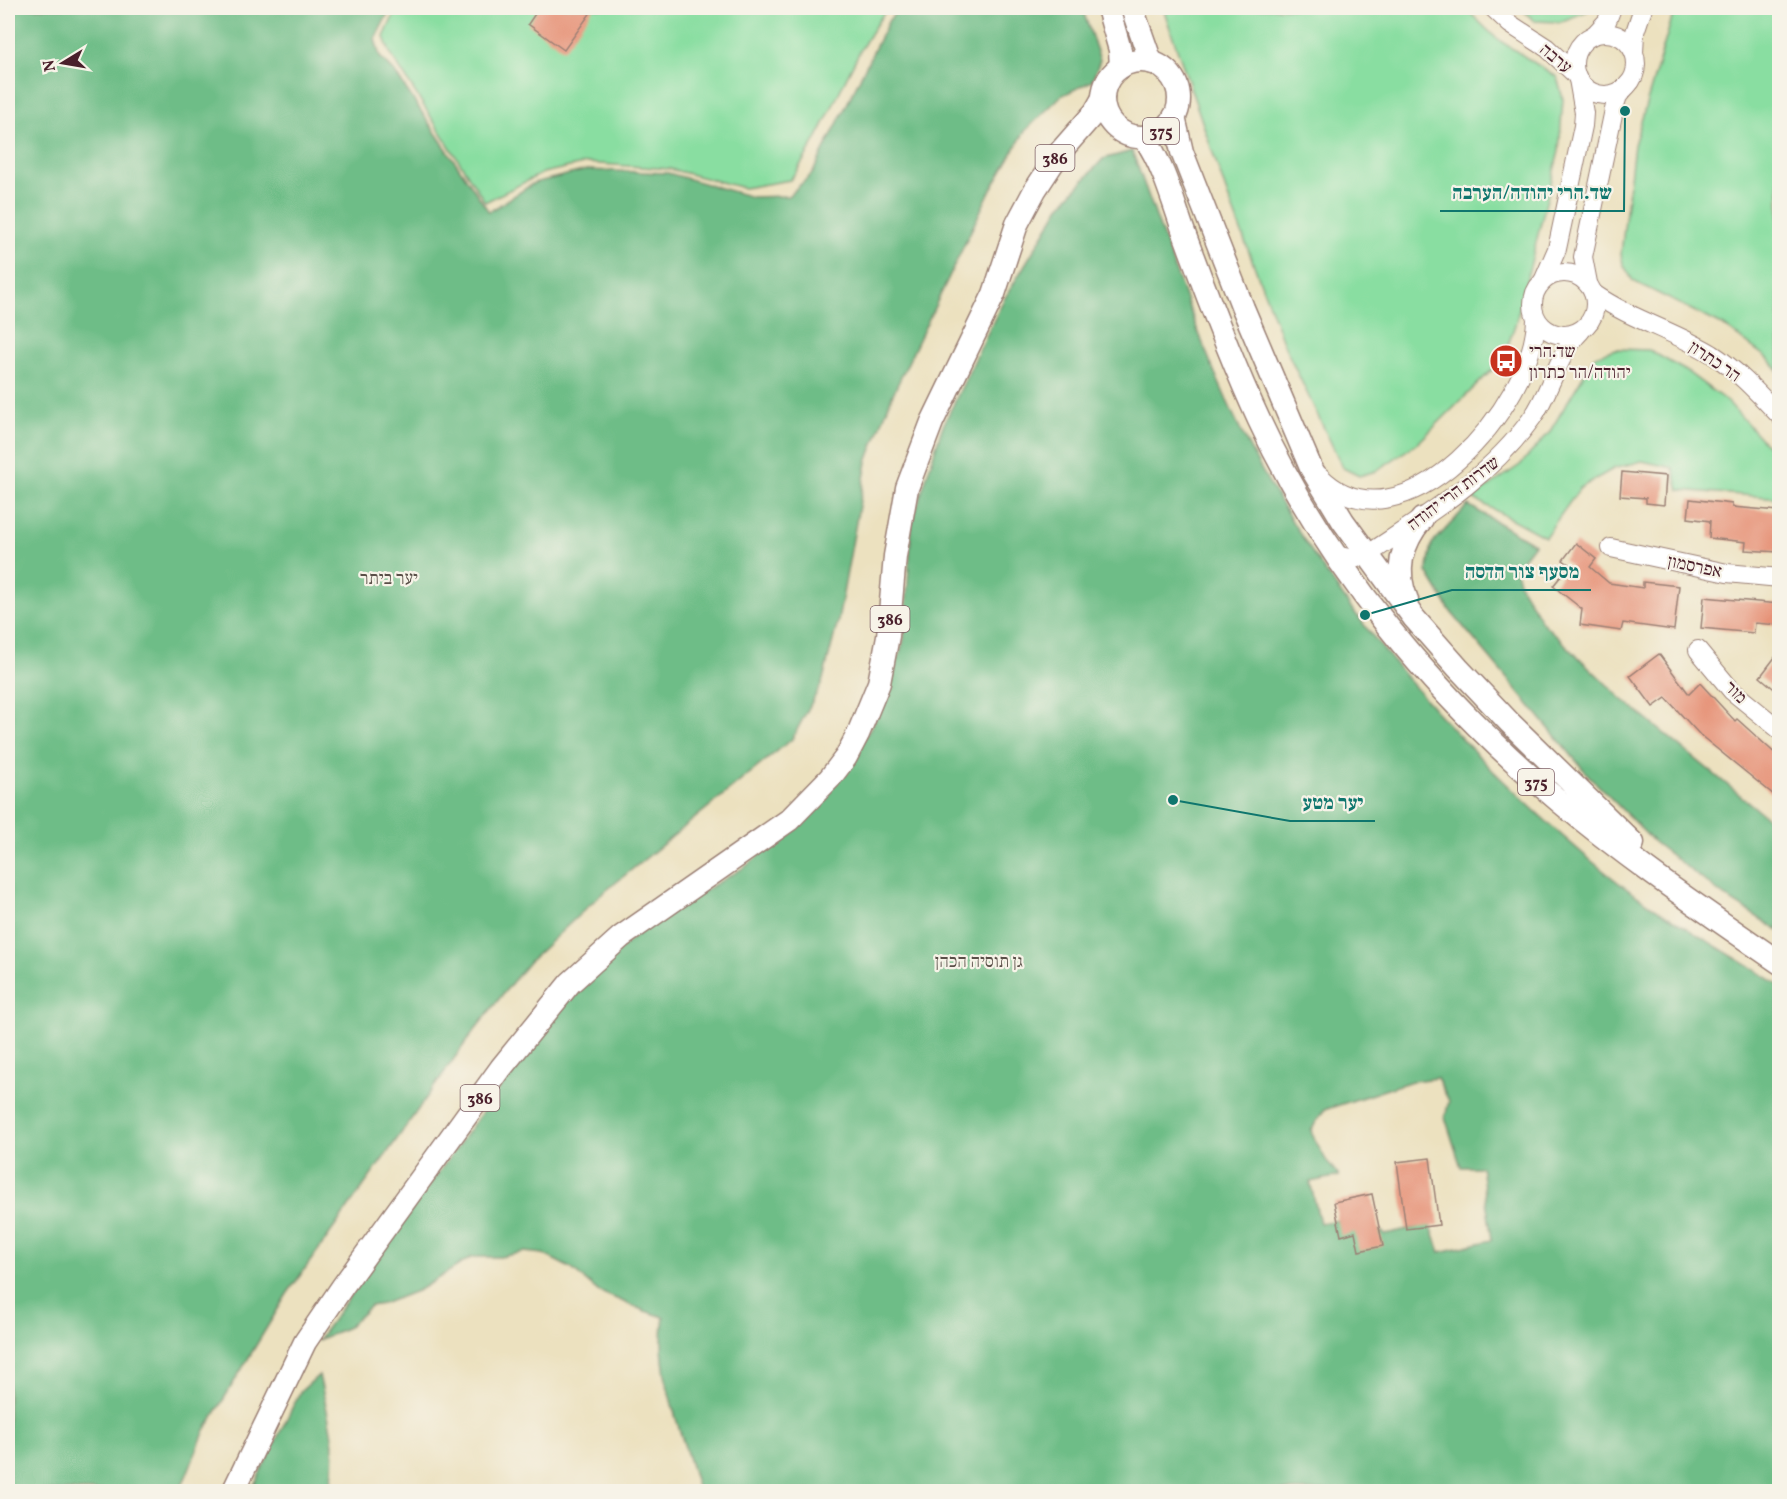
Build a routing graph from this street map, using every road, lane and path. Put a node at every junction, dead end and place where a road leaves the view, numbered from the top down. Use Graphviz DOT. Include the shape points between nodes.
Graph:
graph roads {
  1 [pos="1108,8"];
  2 [pos="1132,8"];
  3 [pos="1493,8"];
  4 [pos="1612,8"];
  5 [pos="1643,8"];
  6 [pos="1590,37"];
  7 [pos="1534,40"];
  8 [pos="1634,53"];
  9 [pos="1151,62"];
  10 [pos="1121,67"];
  11 [pos="1577,77"];
  12 [pos="1630,82"];
  13 [pos="1103,98"];
  14 [pos="1174,117"];
  15 [pos="1118,129"];
  16 [pos="1144,136"];
  17 [pos="1017,224"];
  18 [pos="1544,279"];
  19 [pos="1591,288"];
  20 [pos="1536,319"];
  21 [pos="1641,320"];
  22 [pos="1585,327"];
  23 [pos="1779,416"];
  24 [pos="1311,468"];
  25 [pos="1422,519"];
  26 [pos="1611,548"];
  27 [pos="1335,555"];
  28 [pos="1367,555"];
  29 [pos="1779,578"];
  30 [pos="1414,618"];
  31 [pos="1698,650"];
  32 [pos="1779,730"];
  33 [pos="1779,949"];
  34 [pos="1779,963"];
  35 [pos="233,1491"];
  1 -- 10 [label="main road"];
  2 -- 9 [label="main road"];
  3 -- 7 [label="street, ערבה"];
  4 -- 6 [label="street" via="1607,21"];
  5 -- 8 [label="street" via="1635,32"];
  6 -- 7 [label="street, ערבה" via="1560,43"];
  6 -- 8 [label="street" via="1616,34"];
  6 -- 11 [label="street" via="1575,57"];
  7 -- 11 [label="street, ערבה"];
  8 -- 12 [label="street" via="1636,64"];
  9 -- 10 [label="main road"];
  9 -- 14 [label="main road, 375" via="1167,71 1174,81 1178,99"];
  10 -- 13 [label="main road" via="1108,80"];
  11 -- 12 [label="street" via="1591,92 1601,95 1622,90"];
  11 -- 18 [label="street" via="1583,126 1557,249"];
  12 -- 19 [label="street" via="1615,105 1583,257"];
  13 -- 15 [label="main road, 375" via="1108,117"];
  13 -- 17 [label="main road, 386" via="1047,170"];
  14 -- 16 [label="main road, 375" via="1162,130"];
  14 -- 24 [label="main road, 375" via="1195,186"];
  15 -- 16 [label="main road, 375"];
  15 -- 17 [label="main road, 386" via="1093,136"];
  16 -- 27 [label="main road, 375" via="1157,160 1259,420 1305,510"];
  17 -- 35 [label="main road, 386" via="994,294 932,422 907,488 879,683 846,757 789,820 621,937 570,983 501,1068 305,1342"];
  18 -- 19 [label="street" via="1564,272 1575,274"];
  18 -- 20 [label="street" via="1533,298"];
  19 -- 21 [label="street, הר כתרון"];
  19 -- 22 [label="street" via="1595,304"];
  20 -- 22 [label="street" via="1550,332 1560,335"];
  20 -- 24 [label="street, שדרות הרי יהודה" via="1532,352 1510,400 1481,438 1421,485 1398,497 1357,499 1334,489"];
  21 -- 22 [label="street, הר כתרון" via="1622,317"];
  21 -- 23 [label="street, הר כתרון" via="1713,355 1749,384"];
  22 -- 25 [label="street, שדרות הרי יהודה" via="1566,346 1534,415 1516,440 1481,476"];
  24 -- 28 [label="main road, 375"];
  25 -- 28 [label="street, שדרות הרי יהודה"];
  25 -- 30 [label="main road" via="1405,544 1400,561 1402,589"];
  26 -- 29 [label="street, אפרסמון" via="1727,573"];
  27 -- 28 [label="street" via="1354,559"];
  27 -- 34 [label="main road, 375" via="1432,678 1520,768 1657,878"];
  28 -- 30 [label="main road, 375"];
  30 -- 33 [label="main road, 375" via="1599,812 1665,869"];
  31 -- 32 [label="street, מור" via="1732,691"];
}
